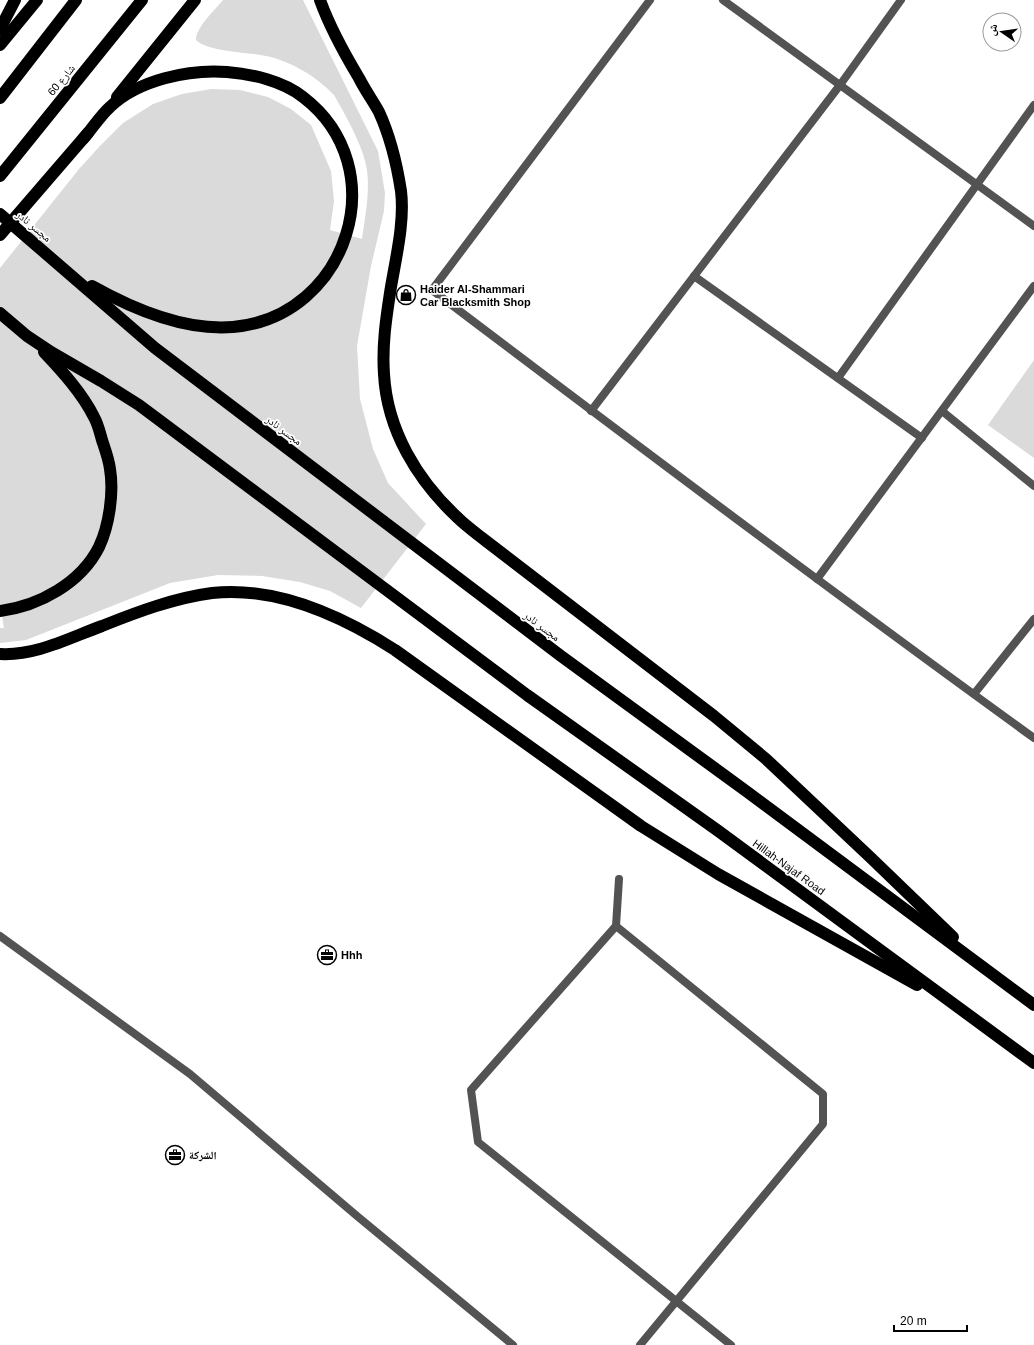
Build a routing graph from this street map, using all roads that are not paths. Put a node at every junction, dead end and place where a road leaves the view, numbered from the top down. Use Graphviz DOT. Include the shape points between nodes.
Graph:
graph roads {
  1 [pos="15,0"];
  2 [pos="36,0"];
  3 [pos="76,0"];
  4 [pos="142,0"];
  5 [pos="195,0"];
  6 [pos="320,0"];
  7 [pos="650,0"];
  8 [pos="724,0"];
  9 [pos="901,0"];
  10 [pos="0,29"];
  11 [pos="0,45"];
  12 [pos="840,85"];
  13 [pos="0,98"];
  14 [pos="1034,105"];
  15 [pos="83,139"];
  16 [pos="0,176"];
  17 [pos="978,185"];
  18 [pos="0,214"];
  19 [pos="1034,226"];
  20 [pos="0,235"];
  21 [pos="73,276"];
  22 [pos="694,276"];
  23 [pos="1034,286"];
  24 [pos="0,313"];
  25 [pos="27,336"];
  26 [pos="838,378"];
  27 [pos="591,411"];
  28 [pos="942,411"];
  29 [pos="922,438"];
  30 [pos="1034,486"];
  31 [pos="817,579"];
  32 [pos="0,611"];
  33 [pos="1034,619"];
  34 [pos="0,654"];
  35 [pos="974,694"];
  36 [pos="1034,738"];
  37 [pos="619,879"];
  38 [pos="616,926"];
  39 [pos="0,936"];
  40 [pos="1002,983"];
  41 [pos="1034,1005"];
  42 [pos="971,1016"];
  43 [pos="1034,1062"];
  44 [pos="676,1301"];
  45 [pos="513,1345"];
  46 [pos="640,1345"];
  47 [pos="731,1345"];
  1 -- 10 [label="highway"];
  2 -- 11 [label="highway"];
  3 -- 13 [label="highway"];
  4 -- 16 [label="highway, شارع 60"];
  5 -- 15 [label="highway"];
  6 -- 40 [label="highway" via="339,43 379,113 395,162 401,192 401,222 386,318 384,374 386,396 394,424 416,469 429,487 463,522 766,759"];
  7 -- 27 [label="street" via="432,290"];
  8 -- 12 [label="street"];
  9 -- 12 [label="street"];
  12 -- 17 [label="street"];
  12 -- 22 [label="street"];
  14 -- 17 [label="street"];
  15 -- 20 [label="highway"];
  15 -- 21 [label="highway" via="111,106 143,86 196,72 211,71 259,77 303,96 325,117 340,140 352,183 350,225 338,257 329,272 305,297 291,308 263,321 233,327 191,325 157,316"];
  17 -- 19 [label="street"];
  17 -- 26 [label="street"];
  18 -- 21 [label="highway, مجسر نادر"];
  21 -- 40 [label="highway, مجسر نادر" via="155,348 561,656"];
  22 -- 26 [label="street"];
  22 -- 27 [label="street"];
  23 -- 28 [label="street"];
  24 -- 25 [label="highway"];
  25 -- 32 [label="highway" via="58,367 94,418 110,469 111,490 105,530 99,547 89,562 52,594 35,602"];
  25 -- 42 [label="highway, Hillah-Najaf Road" via="139,405 526,695 723,834"];
  26 -- 29 [label="street"];
  27 -- 31 [label="street"];
  28 -- 29 [label="street"];
  28 -- 30 [label="street"];
  29 -- 31 [label="street"];
  31 -- 35 [label="street"];
  33 -- 35 [label="street"];
  34 -- 42 [label="highway" via="27,652 51,646 141,610 213,593 240,592 265,595 308,606 346,622 395,650 641,826 718,874"];
  35 -- 36 [label="street"];
  37 -- 38 [label="street"];
  38 -- 44 [label="street" via="471,1090 478,1142"];
  38 -- 44 [label="street" via="822,1094 823,1124"];
  39 -- 45 [label="street" via="190,1074"];
  40 -- 41 [label="highway"];
  42 -- 43 [label="highway, Hillah-Najaf Road"];
  44 -- 46 [label="street"];
  44 -- 47 [label="street"];
}
